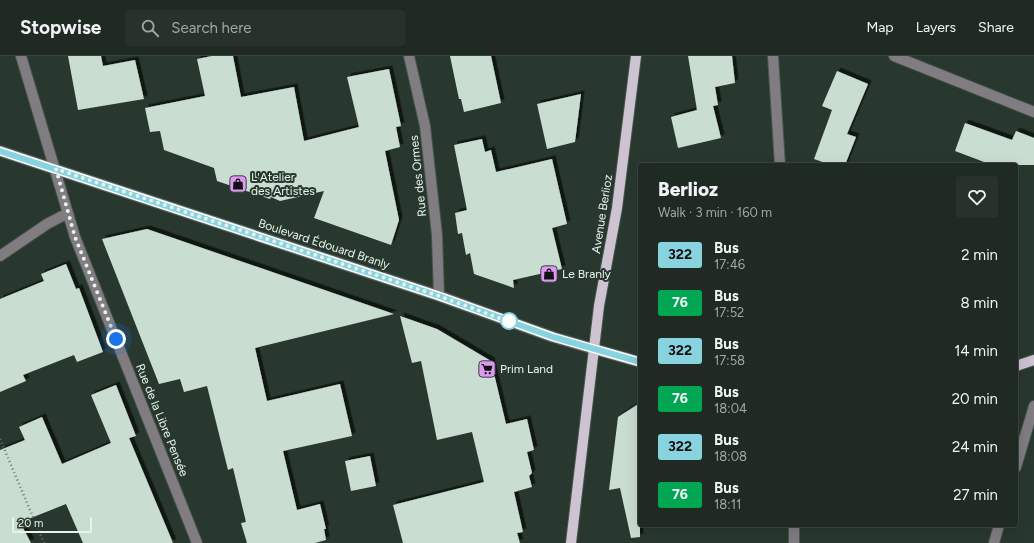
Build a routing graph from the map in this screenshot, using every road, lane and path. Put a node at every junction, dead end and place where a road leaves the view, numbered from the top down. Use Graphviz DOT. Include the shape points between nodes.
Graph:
graph roads {
  1 [pos="21,56"];
  2 [pos="409,56"];
  3 [pos="636,56"];
  4 [pos="773,56"];
  5 [pos="894,56"];
  6 [pos="1034,112"];
  7 [pos="0,151"];
  8 [pos="780,163"];
  9 [pos="56,169"];
  10 [pos="68,213"];
  11 [pos="0,256"];
  12 [pos="439,296"];
  13 [pos="594,349"];
  14 [pos="1034,360"];
  15 [pos="638,361"];
  16 [pos="1018,365"];
  17 [pos="1034,406"];
  18 [pos="0,439"];
  19 [pos="1018,460"];
  20 [pos="794,527"];
  21 [pos="998,527"];
  22 [pos="44,543"];
  23 [pos="197,543"];
  24 [pos="570,543"];
  25 [pos="794,543"];
  26 [pos="994,543"];
  1 -- 9 [label="street, Rue de la Libre Pensée"];
  2 -- 12 [label="street, Rue des Ormes" via="425,126 437,235"];
  3 -- 13 [label="main road, Avenue Berlioz" via="617,208"];
  4 -- 8 [label="street"];
  5 -- 6 [label="street"];
  7 -- 9 [label="street, Boulevard Édouard Branly"];
  9 -- 10 [label="street, Rue de la Libre Pensée"];
  9 -- 12 [label="street, Boulevard Édouard Branly"];
  10 -- 11 [label="street"];
  10 -- 23 [label="street, Rue de la Libre Pensée" via="75,237"];
  12 -- 13 [label="street, Boulevard Édouard Branly"];
  13 -- 15 [label="main road, Boulevard Édouard Branly"];
  13 -- 24 [label="main road, Avenue Berlioz"];
  14 -- 16 [label="main road"];
  17 -- 19 [label="street"];
  18 -- 22 [label="path"];
  20 -- 25 [label="street"];
  21 -- 26 [label="street"];
}
